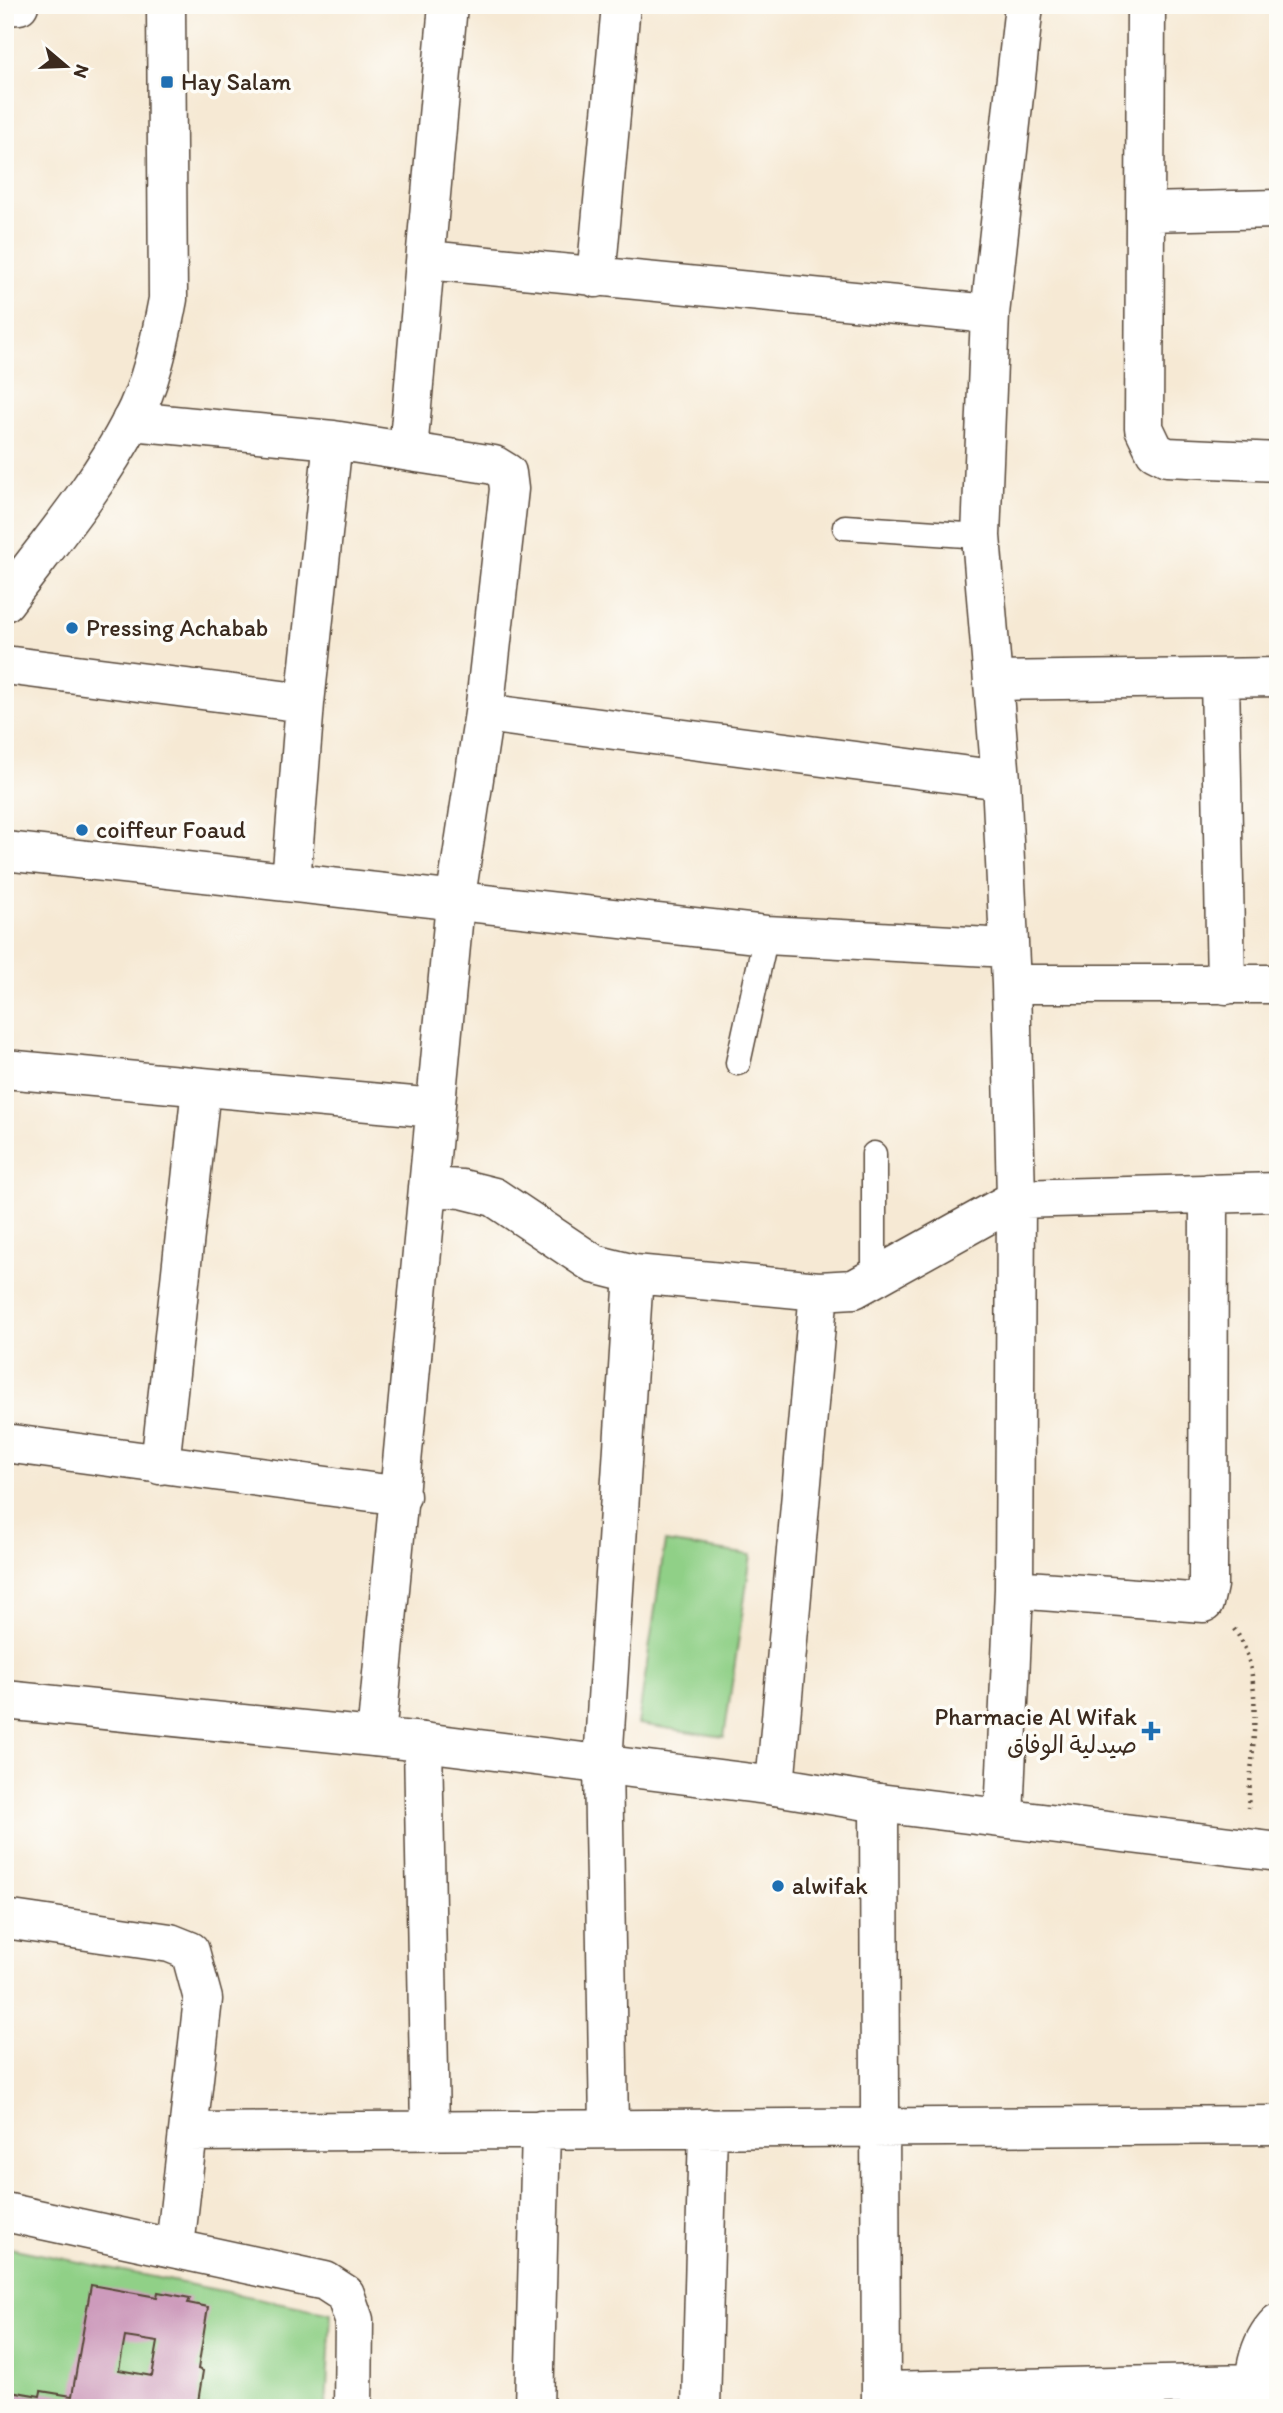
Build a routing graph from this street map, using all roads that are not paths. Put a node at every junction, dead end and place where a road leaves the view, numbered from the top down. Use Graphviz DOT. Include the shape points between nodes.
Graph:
graph roads {
  1 [pos="19,5"];
  2 [pos="166,5"];
  3 [pos="448,5"];
  4 [pos="621,5"];
  5 [pos="1024,5"];
  6 [pos="1146,5"];
  7 [pos="5,6"];
  8 [pos="1278,209"];
  9 [pos="1145,212"];
  10 [pos="427,260"];
  11 [pos="596,278"];
  12 [pos="990,314"];
  13 [pos="131,422"];
  14 [pos="333,440"];
  15 [pos="408,451"];
  16 [pos="1278,462"];
  17 [pos="845,527"];
  18 [pos="981,536"];
  19 [pos="5,602"];
  20 [pos="5,665"];
  21 [pos="1278,677"];
  22 [pos="1220,678"];
  23 [pos="995,681"];
  24 [pos="305,703"];
  25 [pos="484,713"];
  26 [pos="1001,780"];
  27 [pos="5,851"];
  28 [pos="291,882"];
  29 [pos="455,903"];
  30 [pos="765,934"];
  31 [pos="1009,966"];
  32 [pos="1278,984"];
  33 [pos="1226,985"];
  34 [pos="738,1063"];
  35 [pos="5,1069"];
  36 [pos="201,1088"];
  37 [pos="435,1108"];
  38 [pos="874,1154"];
  39 [pos="428,1187"];
  40 [pos="1278,1192"];
  41 [pos="1209,1194"];
  42 [pos="1016,1199"];
  43 [pos="634,1274"];
  44 [pos="874,1280"];
  45 [pos="819,1291"];
  46 [pos="5,1443"];
  47 [pos="160,1465"];
  48 [pos="401,1496"];
  49 [pos="1014,1589"];
  50 [pos="5,1700"];
  51 [pos="376,1737"];
  52 [pos="423,1742"];
  53 [pos="604,1763"];
  54 [pos="775,1786"];
  55 [pos="879,1803"];
  56 [pos="1004,1817"];
  57 [pos="1261,1850"];
  58 [pos="5,1919"];
  59 [pos="1278,2124"];
  60 [pos="879,2127"];
  61 [pos="708,2128"];
  62 [pos="541,2129"];
  63 [pos="609,2129"];
  64 [pos="430,2130"];
  65 [pos="188,2132"];
  66 [pos="5,2212"];
  67 [pos="175,2247"];
  68 [pos="1276,2322"];
  69 [pos="1256,2395"];
  70 [pos="881,2399"];
  71 [pos="353,2408"];
  72 [pos="534,2408"];
  73 [pos="701,2408"];
  1 -- 7 [label="street"];
  2 -- 13 [label="street" via="168,299 149,378"];
  3 -- 10 [label="street"];
  4 -- 11 [label="street"];
  5 -- 12 [label="street"];
  6 -- 9 [label="street"];
  8 -- 9 [label="street"];
  9 -- 16 [label="street" via="1147,440 1155,451 1180,460"];
  10 -- 11 [label="street"];
  10 -- 15 [label="street"];
  11 -- 12 [label="street"];
  12 -- 18 [label="street"];
  13 -- 14 [label="street"];
  13 -- 19 [label="street"];
  14 -- 15 [label="street"];
  14 -- 24 [label="street"];
  15 -- 25 [label="street" via="494,465 506,473 509,489"];
  17 -- 18 [label="lane"];
  18 -- 23 [label="street"];
  20 -- 24 [label="street"];
  21 -- 22 [label="street"];
  22 -- 23 [label="street"];
  22 -- 33 [label="street"];
  23 -- 26 [label="street"];
  24 -- 28 [label="street"];
  25 -- 26 [label="street"];
  25 -- 29 [label="street"];
  26 -- 31 [label="street"];
  27 -- 28 [label="street"];
  28 -- 29 [label="street"];
  29 -- 30 [label="street"];
  29 -- 37 [label="street"];
  30 -- 31 [label="street"];
  30 -- 34 [label="lane"];
  31 -- 33 [label="street"];
  31 -- 42 [label="street"];
  32 -- 33 [label="street"];
  35 -- 36 [label="street"];
  36 -- 37 [label="street"];
  36 -- 47 [label="street"];
  37 -- 39 [label="street"];
  38 -- 44 [label="lane"];
  39 -- 43 [label="street" via="494,1197 594,1264"];
  39 -- 48 [label="street"];
  40 -- 41 [label="street"];
  41 -- 42 [label="street"];
  41 -- 49 [label="street" via="1208,1585 1204,1602"];
  42 -- 44 [label="street"];
  42 -- 49 [label="street"];
  43 -- 45 [label="street"];
  43 -- 53 [label="street"];
  44 -- 45 [label="street" via="853,1289"];
  45 -- 54 [label="street"];
  46 -- 47 [label="street"];
  47 -- 48 [label="street"];
  48 -- 51 [label="street"];
  49 -- 56 [label="street"];
  50 -- 51 [label="street"];
  51 -- 52 [label="street"];
  52 -- 53 [label="street"];
  52 -- 64 [label="street"];
  53 -- 54 [label="street"];
  53 -- 63 [label="street"];
  54 -- 55 [label="street"];
  55 -- 56 [label="street"];
  55 -- 60 [label="street"];
  56 -- 57 [label="street"];
  58 -- 65 [label="street" via="170,1943 190,1951 203,1999"];
  59 -- 60 [label="street"];
  60 -- 61 [label="street"];
  60 -- 70 [label="street"];
  61 -- 63 [label="street"];
  61 -- 73 [label="street"];
  62 -- 63 [label="street"];
  62 -- 64 [label="street"];
  62 -- 72 [label="street"];
  64 -- 65 [label="street"];
  65 -- 67 [label="street"];
  66 -- 67 [label="street"];
  67 -- 71 [label="street" via="325,2281 345,2294 354,2320"];
  68 -- 69 [label="street" via="1262,2347"];
  69 -- 70 [label="street"];
}
